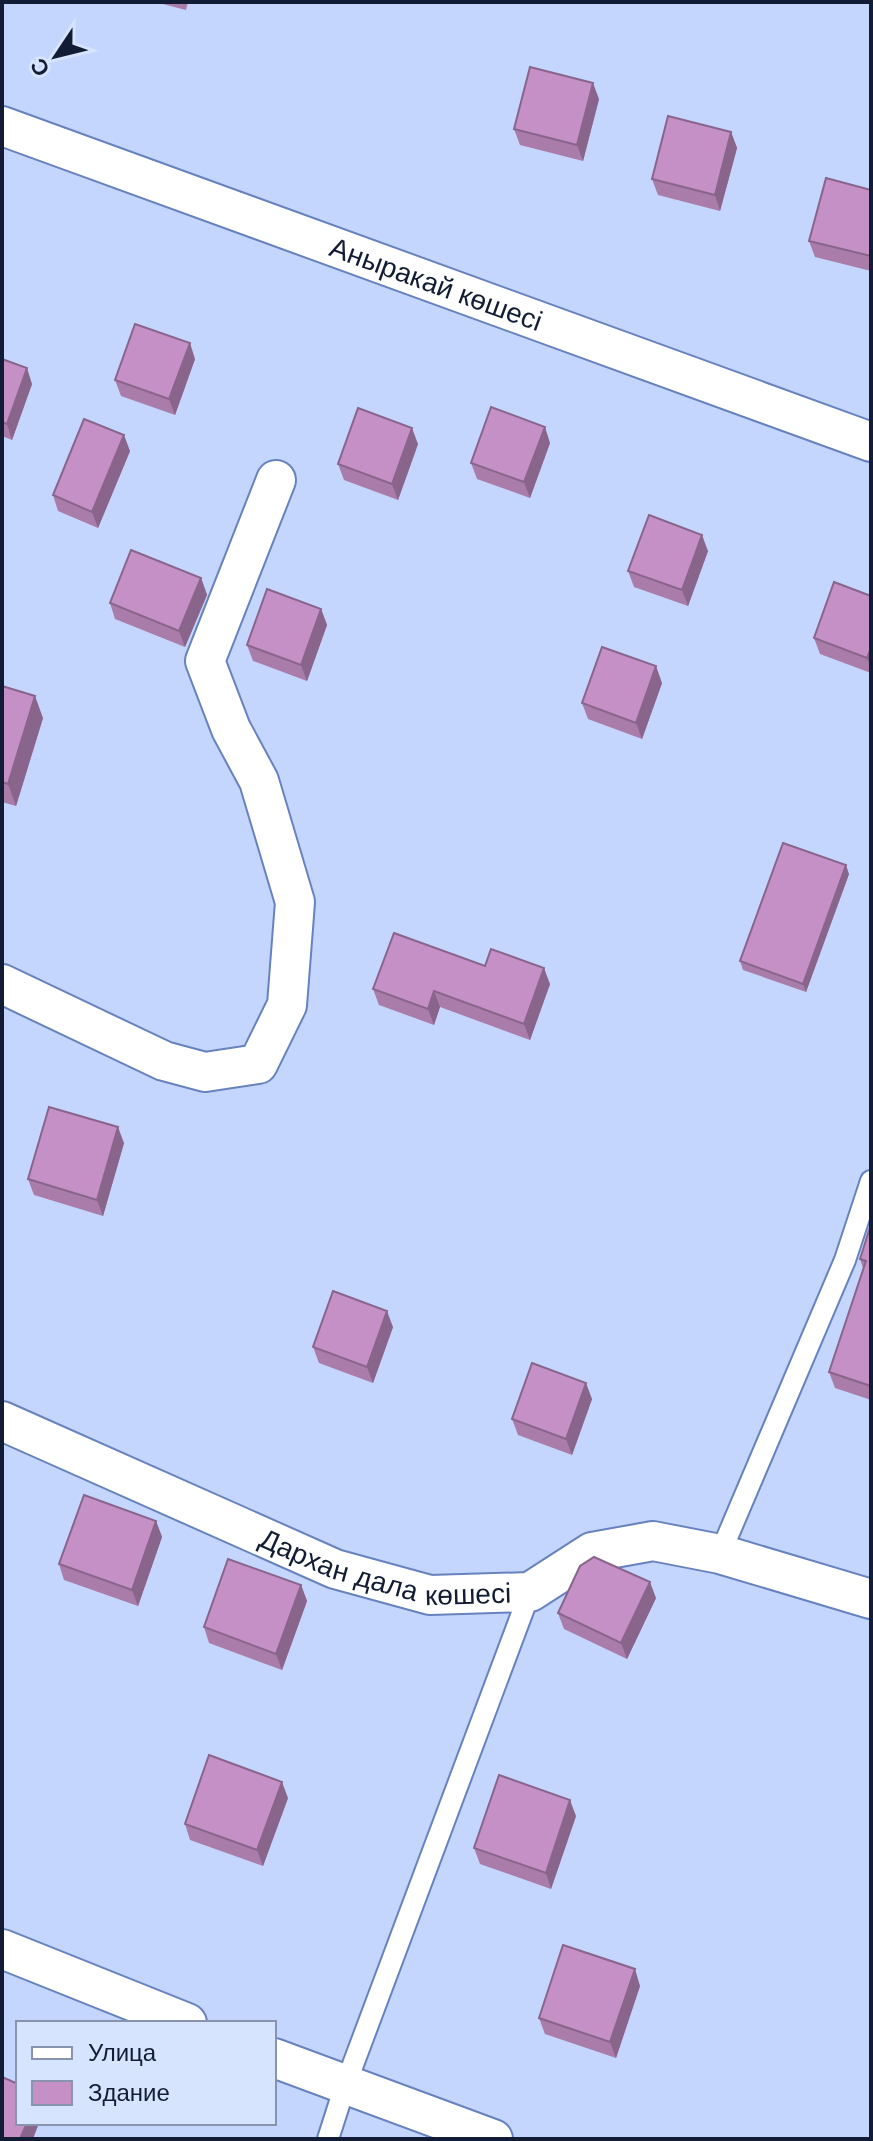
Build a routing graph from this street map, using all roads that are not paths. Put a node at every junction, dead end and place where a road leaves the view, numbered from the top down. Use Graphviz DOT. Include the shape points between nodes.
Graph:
graph roads {
  1 [pos="2,126"];
  2 [pos="871,442"];
  3 [pos="276,480"];
  4 [pos="2,984"];
  5 [pos="871,1181"];
  6 [pos="2,1421"];
  7 [pos="720,1554"];
  8 [pos="530,1592"];
  9 [pos="871,1599"];
  10 [pos="2,1949"];
  11 [pos="182,2021"];
  12 [pos="276,2059"];
  13 [pos="345,2086"];
  14 [pos="328,2139"];
  15 [pos="493,2139"];
  1 -- 2 [label="street, Аныракай көшесі"];
  3 -- 4 [label="street" via="205,661 231,729 259,781 295,902 287,1005 258,1064 205,1072 164,1061"];
  5 -- 7 [label="lane" via="845,1260"];
  6 -- 8 [label="street, Дархан дала көшесі" via="335,1569 430,1595"];
  7 -- 8 [label="street, Дархан дала көшесі" via="653,1541 592,1552"];
  7 -- 9 [label="street, Дархан дала көшесі"];
  8 -- 13 [label="lane"];
  10 -- 11 [label="street"];
  12 -- 13 [label="street"];
  13 -- 14 [label="lane"];
  13 -- 15 [label="street"];
}
